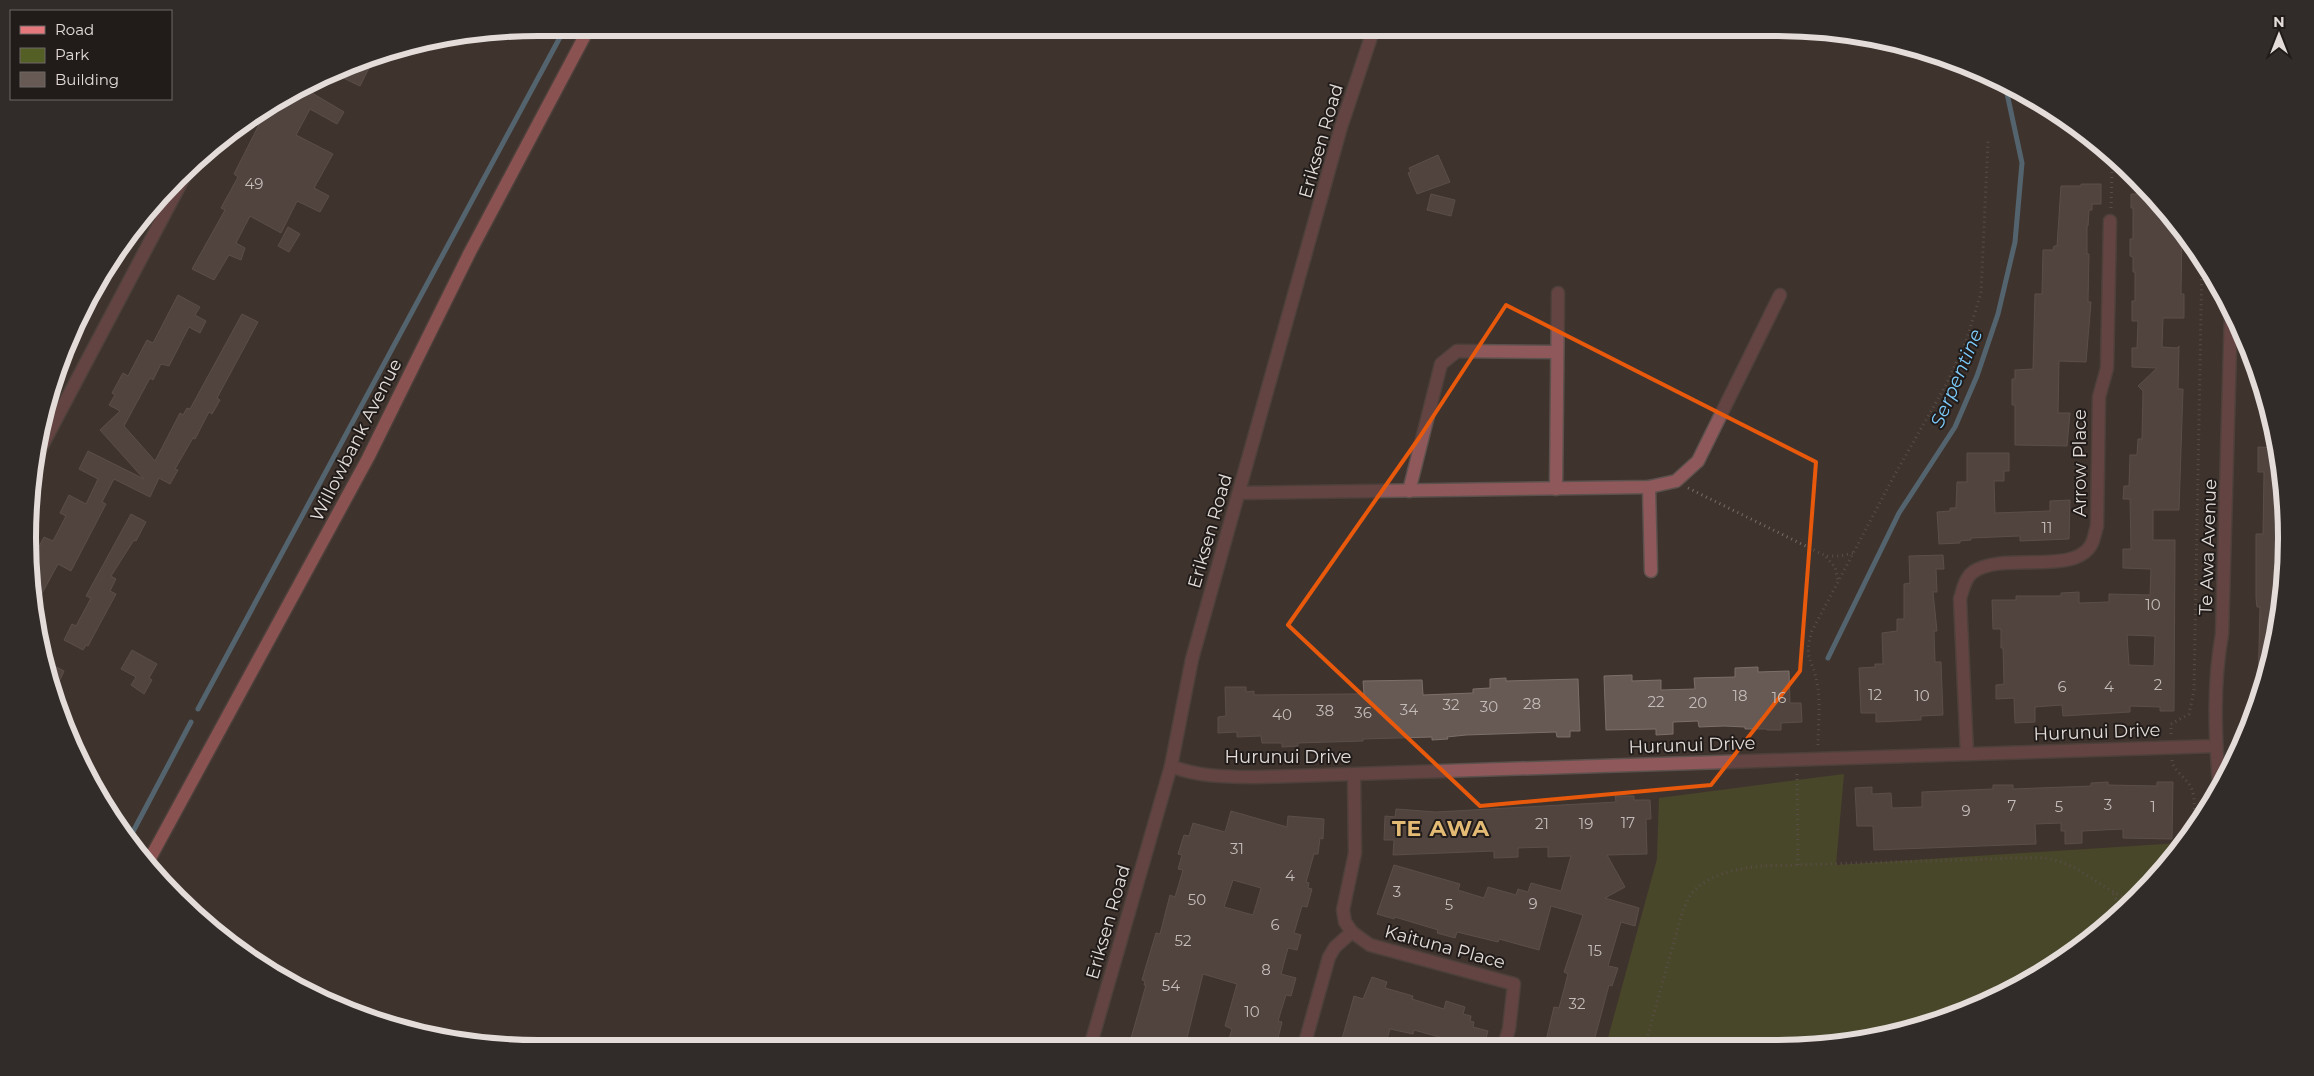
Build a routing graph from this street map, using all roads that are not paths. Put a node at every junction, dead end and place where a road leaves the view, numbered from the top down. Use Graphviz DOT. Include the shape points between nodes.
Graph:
graph roads {
  1 [pos="585,36"];
  2 [pos="1371,36"];
  3 [pos="180,186"];
  4 [pos="2110,221"];
  5 [pos="1558,293"];
  6 [pos="1780,295"];
  7 [pos="2231,326"];
  8 [pos="1557,352"];
  9 [pos="47,437"];
  10 [pos="1649,487"];
  11 [pos="1556,489"];
  12 [pos="1409,491"];
  13 [pos="1238,493"];
  14 [pos="1651,571"];
  15 [pos="2216,746"];
  16 [pos="1967,754"];
  17 [pos="1171,766"];
  18 [pos="1354,775"];
  19 [pos="2218,775"];
  20 [pos="151,857"];
  21 [pos="1352,932"];
  22 [pos="1092,1040"];
  23 [pos="1306,1040"];
  24 [pos="1505,1040"];
  1 -- 20 [label="main road, Willowbank Avenue" via="470,252 368,458"];
  2 -- 13 [label="street, Eriksen Road" via="1341,127"];
  3 -- 9 [label="street"];
  4 -- 16 [label="street, Arrow Place" via="2107,368 2098,397 2097,526 2091,546 2077,556 2060,562 1986,566 1972,572 1964,583 1960,599"];
  5 -- 8 [label="street"];
  6 -- 10 [label="street" via="1698,461 1676,481"];
  7 -- 15 [label="street, Te Awa Avenue"];
  8 -- 11 [label="street"];
  8 -- 12 [label="street" via="1457,352 1441,364"];
  10 -- 11 [label="street"];
  10 -- 14 [label="street"];
  11 -- 12 [label="street"];
  12 -- 13 [label="street"];
  13 -- 17 [label="street, Eriksen Road" via="1192,658"];
  15 -- 16 [label="street, Hurunui Drive"];
  15 -- 19 [label="street, Te Awa Avenue"];
  16 -- 18 [label="street, Hurunui Drive"];
  17 -- 18 [label="street, Hurunui Drive" via="1185,772 1226,776"];
  17 -- 22 [label="street, Eriksen Road"];
  18 -- 21 [label="street" via="1355,852 1343,910 1345,922"];
  21 -- 23 [label="street" via="1329,957"];
  21 -- 24 [label="street, Kaituna Place" via="1370,945 1514,984"];
}
